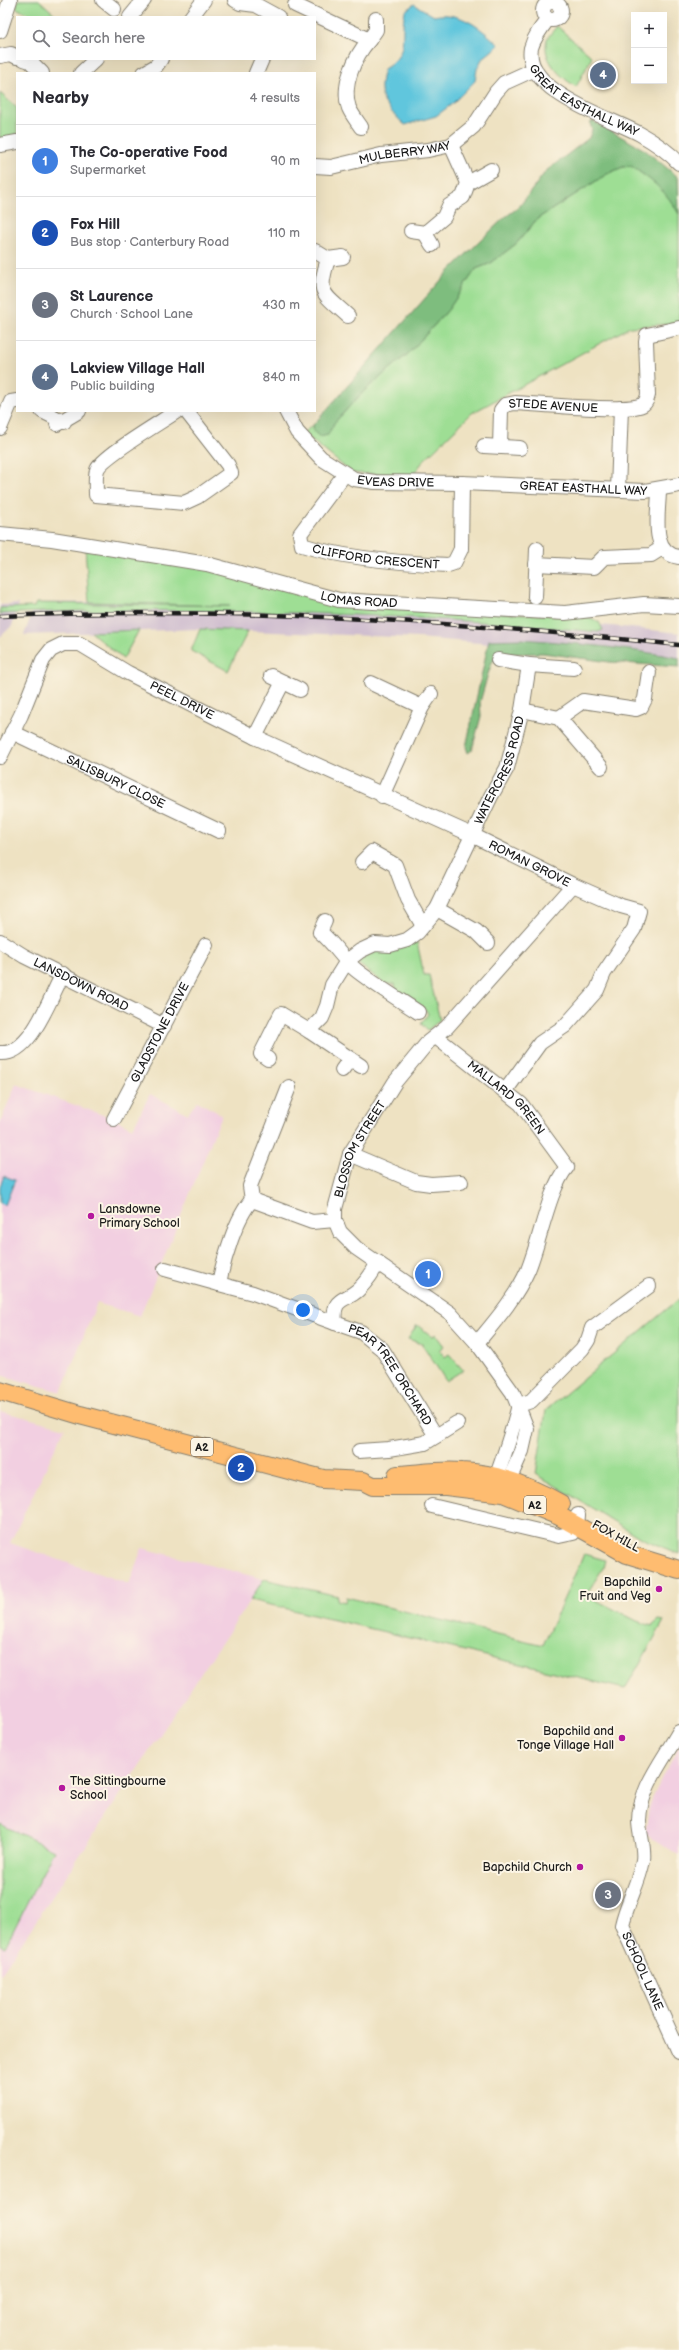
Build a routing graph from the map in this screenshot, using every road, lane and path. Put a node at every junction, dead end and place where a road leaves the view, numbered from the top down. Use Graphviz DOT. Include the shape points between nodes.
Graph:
graph roads {
  1 [pos="10,0"];
  2 [pos="103,0"];
  3 [pos="144,0"];
  4 [pos="204,0"];
  5 [pos="235,0"];
  6 [pos="296,2"];
  7 [pos="551,2"];
  8 [pos="114,9"];
  9 [pos="131,16"];
  10 [pos="192,16"];
  11 [pos="276,16"];
  12 [pos="288,16"];
  13 [pos="376,19"];
  14 [pos="0,31"];
  15 [pos="369,40"];
  16 [pos="0,56"];
  17 [pos="16,56"];
  18 [pos="27,60"];
  19 [pos="95,60"];
  20 [pos="160,60"];
  21 [pos="262,60"];
  22 [pos="535,69"];
  23 [pos="41,72"];
  24 [pos="82,72"];
  25 [pos="146,72"];
  26 [pos="256,72"];
  27 [pos="361,127"];
  28 [pos="16,142"];
  29 [pos="0,145"];
  30 [pos="451,145"];
  31 [pos="679,163"];
  32 [pos="316,166"];
  33 [pos="491,170"];
  34 [pos="468,183"];
  35 [pos="423,236"];
  36 [pos="316,252"];
  37 [pos="343,257"];
  38 [pos="328,259"];
  39 [pos="348,316"];
  40 [pos="679,328"];
  41 [pos="16,401"];
  42 [pos="621,408"];
  43 [pos="44,412"];
  44 [pos="78,412"];
  45 [pos="187,412"];
  46 [pos="287,412"];
  47 [pos="0,428"];
  48 [pos="484,446"];
  49 [pos="500,447"];
  50 [pos="520,448"];
  51 [pos="344,475"];
  52 [pos="462,483"];
  53 [pos="487,484"];
  54 [pos="679,485"];
  55 [pos="618,490"];
  56 [pos="659,490"];
  57 [pos="0,535"];
  58 [pos="662,548"];
  59 [pos="537,549"];
  60 [pos="679,557"];
  61 [pos="536,564"];
  62 [pos="535,597"];
  63 [pos="679,606"];
  64 [pos="498,660"];
  65 [pos="529,665"];
  66 [pos="574,668"];
  67 [pos="649,672"];
  68 [pos="300,690"];
  69 [pos="375,690"];
  70 [pos="431,694"];
  71 [pos="422,707"];
  72 [pos="522,710"];
  73 [pos="559,718"];
  74 [pos="12,732"];
  75 [pos="255,737"];
  76 [pos="0,756"];
  77 [pos="601,767"];
  78 [pos="382,796"];
  79 [pos="422,813"];
  80 [pos="219,831"];
  81 [pos="472,835"];
  82 [pos="362,862"];
  83 [pos="573,885"];
  84 [pos="437,910"];
  85 [pos="325,922"];
  86 [pos="423,926"];
  87 [pos="0,941"];
  88 [pos="488,943"];
  89 [pos="206,945"];
  90 [pos="347,962"];
  91 [pos="63,974"];
  92 [pos="418,1012"];
  93 [pos="164,1026"];
  94 [pos="309,1031"];
  95 [pos="436,1037"];
  96 [pos="0,1053"];
  97 [pos="268,1059"];
  98 [pos="342,1070"];
  99 [pos="289,1087"];
  100 [pos="506,1090"];
  101 [pos="114,1119"];
  102 [pos="350,1154"];
  103 [pos="461,1182"];
  104 [pos="252,1200"];
  105 [pos="335,1220"];
  106 [pos="378,1262"];
  107 [pos="165,1269"];
  108 [pos="219,1284"];
  109 [pos="649,1286"];
  110 [pos="335,1323"];
  111 [pos="477,1343"];
  112 [pos="0,1391"];
  113 [pos="519,1405"];
  114 [pos="457,1423"];
  115 [pos="436,1436"];
  116 [pos="359,1451"];
  117 [pos="500,1485"];
  118 [pos="432,1506"];
  119 [pos="577,1520"];
  120 [pos="679,1570"];
  121 [pos="679,1732"];
  122 [pos="679,2052"];
  1 -- 14 [label="street"];
  2 -- 8 [label="street"];
  3 -- 9 [label="street"];
  4 -- 10 [label="street"];
  5 -- 11 [label="street" via="240,4 256,5"];
  6 -- 12 [label="street"];
  6 -- 15 [label="street"];
  7 -- 22 [label="street, GREAT EASTHALL WAY" via="561,8 561,14 554,20 548,19 536,34 531,49"];
  13 -- 15 [label="street" via="376,30"];
  15 -- 27 [label="street" via="350,73 348,87 349,107"];
  16 -- 17 [label="street" via="11,54"];
  18 -- 23 [label="street"];
  19 -- 24 [label="street"];
  20 -- 25 [label="street"];
  21 -- 26 [label="street"];
  22 -- 30 [label="street, MULBERRY WAY" via="504,83 474,126"];
  22 -- 31 [label="street, GREAT EASTHALL WAY" via="544,82 555,91 592,112 640,134 670,153"];
  28 -- 29 [label="street"];
  30 -- 32 [label="street, MULBERRY WAY" via="331,167"];
  30 -- 34 [label="street"];
  33 -- 34 [label="street"];
  34 -- 35 [label="street" via="463,197 449,206 444,218"];
  36 -- 38 [label="street"];
  37 -- 38 [label="street"];
  38 -- 39 [label="street" via="321,282 324,294"];
  40 -- 42 [label="street, STEDE AVENUE" via="647,335 647,400 643,404"];
  41 -- 47 [label="street" via="11,402"];
  42 -- 49 [label="street, STEDE AVENUE" via="515,403 505,405 501,410"];
  42 -- 55 [label="street"];
  43 -- 44 [label="street" via="61,423"];
  45 -- 45 [label="street" via="228,465 231,473 184,503 96,495 97,470 102,464 113,454"];
  46 -- 51 [label="street, EVEAS DRIVE" via="297,432 321,458"];
  48 -- 49 [label="street"];
  49 -- 50 [label="street"];
  51 -- 52 [label="street, EVEAS DRIVE" via="375,482"];
  51 -- 52 [label="street, CLIFFORD CRESCENT" via="300,534 302,546 406,563 448,565 454,562 461,549"];
  52 -- 53 [label="street, EVEAS DRIVE"];
  53 -- 55 [label="street, GREAT EASTHALL WAY"];
  54 -- 56 [label="street, GREAT EASTHALL WAY"];
  55 -- 56 [label="street, GREAT EASTHALL WAY"];
  56 -- 58 [label="street" via="659,539"];
  57 -- 63 [label="street, LOMAS ROAD" via="44,538 207,564 339,600 565,612 644,604"];
  58 -- 60 [label="street" via="666,553"];
  58 -- 61 [label="street" via="651,555 604,557 594,567"];
  59 -- 61 [label="street"];
  61 -- 62 [label="street"];
  64 -- 65 [label="street"];
  65 -- 66 [label="street"];
  65 -- 72 [label="street"];
  67 -- 73 [label="street" via="641,708 583,701"];
  68 -- 75 [label="street" via="277,679"];
  69 -- 71 [label="street"];
  70 -- 71 [label="street"];
  71 -- 78 [label="street"];
  72 -- 73 [label="street, WATERCRESS ROAD"];
  72 -- 81 [label="street, WATERCRESS ROAD" via="507,768"];
  73 -- 77 [label="street"];
  74 -- 75 [label="street, PEEL DRIVE" via="47,655 63,644 80,644 128,673"];
  74 -- 76 [label="street, PEEL DRIVE"];
  74 -- 80 [label="street, SALISBURY CLOSE"];
  75 -- 78 [label="street, PEEL DRIVE"];
  78 -- 79 [label="street, PEEL DRIVE"];
  79 -- 81 [label="street, ROMAN GROVE"];
  81 -- 83 [label="street, ROMAN GROVE"];
  81 -- 84 [label="street, WATERCRESS ROAD"];
  82 -- 86 [label="street" via="372,852 395,865 408,900"];
  83 -- 95 [label="street, BLOSSOM STREET"];
  83 -- 100 [label="street, ROMAN GROVE" via="639,911 634,929 604,973 597,990 565,1026 540,1043"];
  84 -- 86 [label="street, WATERCRESS ROAD"];
  84 -- 88 [label="street" via="476,931"];
  85 -- 90 [label="street" via="320,932 334,944"];
  86 -- 90 [label="street, WATERCRESS ROAD" via="407,940 390,945 375,944 360,951"];
  87 -- 91 [label="street, LANSDOWN ROAD" via="24,956"];
  89 -- 93 [label="street, GLADSTONE DRIVE"];
  90 -- 92 [label="street"];
  90 -- 94 [label="street, WATERCRESS ROAD" via="332,985 322,1018"];
  91 -- 93 [label="street, LANSDOWN ROAD"];
  91 -- 96 [label="street" via="28,1040 14,1052"];
  93 -- 101 [label="street, GLADSTONE DRIVE"];
  94 -- 97 [label="street" via="281,1014 261,1054"];
  94 -- 98 [label="street" via="355,1062"];
  95 -- 100 [label="street, MALLARD GREEN" via="455,1054"];
  95 -- 102 [label="street, BLOSSOM STREET" via="428,1042 395,1082"];
  99 -- 104 [label="street" via="253,1176 250,1186"];
  100 -- 111 [label="street, MALLARD GREEN" via="521,1104 567,1167 556,1184 527,1271 502,1314"];
  102 -- 103 [label="street" via="416,1182"];
  102 -- 105 [label="street, BLOSSOM STREET" via="335,1209"];
  104 -- 105 [label="street" via="312,1222"];
  104 -- 108 [label="street" via="247,1205 234,1234 222,1266"];
  105 -- 106 [label="street" via="340,1232 356,1248"];
  106 -- 110 [label="street, PEAR TREE ORCHARD" via="373,1273 357,1292 346,1296 338,1303 334,1313"];
  106 -- 111 [label="street" via="450,1313"];
  107 -- 108 [label="street, PEAR TREE ORCHARD"];
  108 -- 110 [label="street, PEAR TREE ORCHARD" via="253,1293"];
  109 -- 113 [label="street" via="592,1328 582,1349 531,1401"];
  110 -- 115 [label="street, PEAR TREE ORCHARD" via="362,1332 382,1349"];
  111 -- 113 [label="street"];
  112 -- 117 [label="main road, FOX HILL / A2" via="80,1415 323,1478 364,1481 373,1486"];
  113 -- 117 [label="street"];
  114 -- 115 [label="street, PEAR TREE ORCHARD"];
  115 -- 116 [label="street, PEAR TREE ORCHARD" via="412,1446"];
  117 -- 119 [label="main road, FOX HILL / A2" via="550,1512"];
  118 -- 119 [label="street, FOX HILL" via="559,1536 573,1533"];
  119 -- 120 [label="main road, FOX HILL / A2" via="646,1553 652,1560"];
  121 -- 122 [label="street, SCHOOL LANE" via="642,1799 639,1821 643,1859 625,1908 622,1925"];
}
